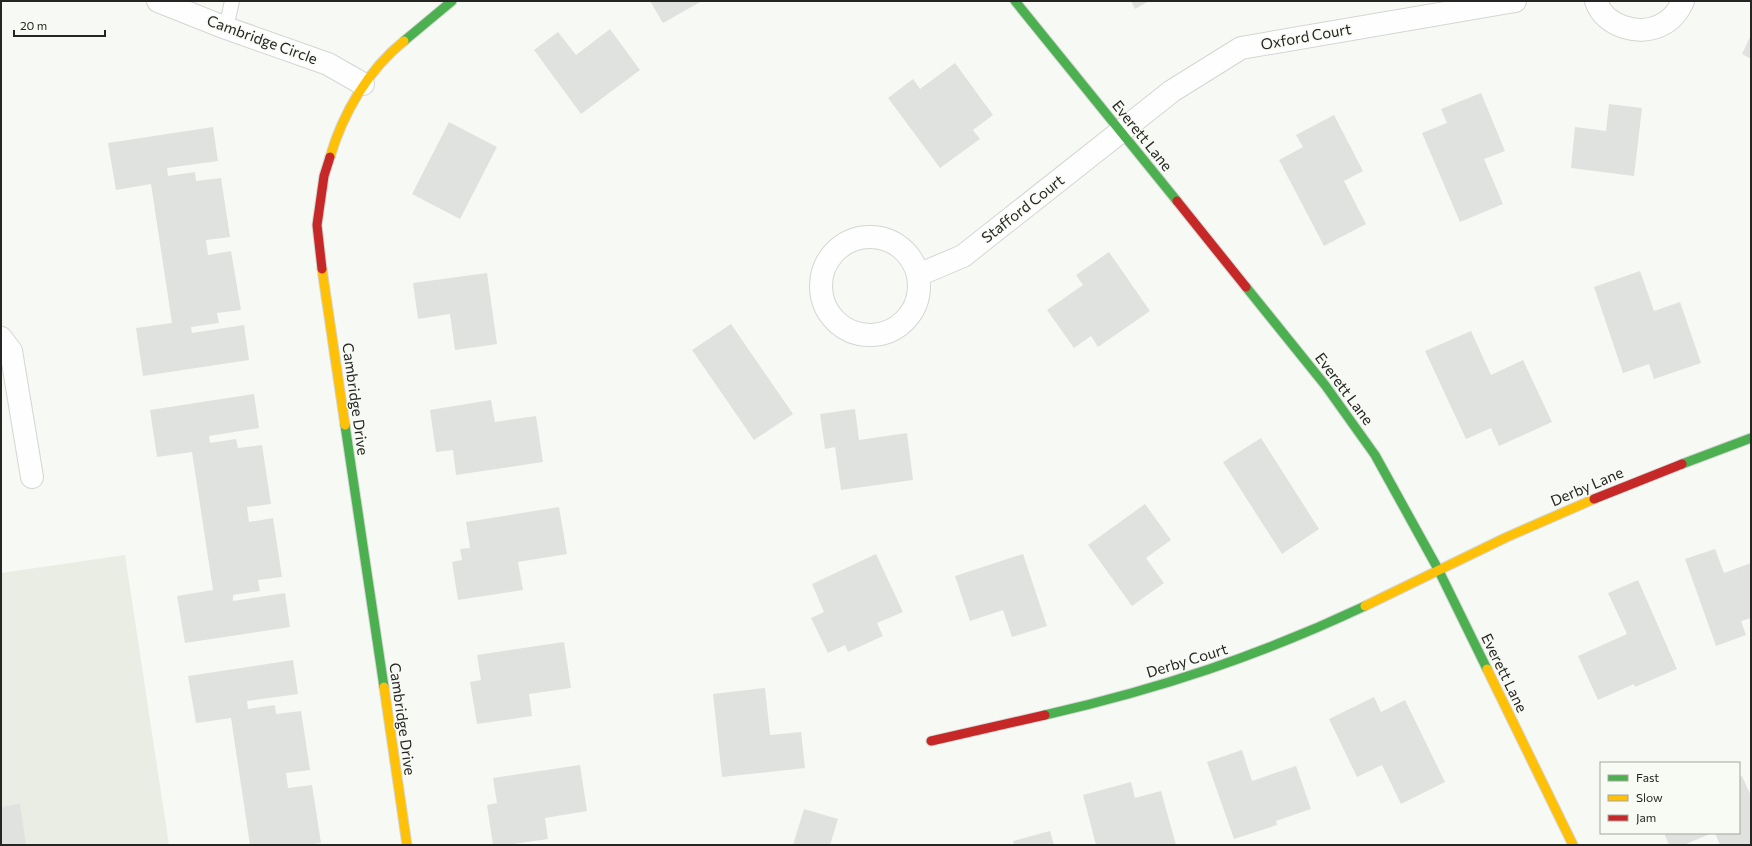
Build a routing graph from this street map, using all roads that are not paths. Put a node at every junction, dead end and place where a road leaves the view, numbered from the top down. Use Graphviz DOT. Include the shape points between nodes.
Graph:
graph roads {
  1 [pos="158,1"];
  2 [pos="232,1"];
  3 [pos="452,1"];
  4 [pos="1015,1"];
  5 [pos="1515,1"];
  6 [pos="1596,1"];
  7 [pos="1683,1"];
  8 [pos="226,28"];
  9 [pos="363,84"];
  10 [pos="1121,132"];
  11 [pos="918,275"];
  12 [pos="1,338"];
  13 [pos="1751,438"];
  14 [pos="32,477"];
  15 [pos="1438,569"];
  16 [pos="931,741"];
  17 [pos="407,845"];
  18 [pos="1572,845"];
  1 -- 8 [label="street, Cambridge Circle"];
  2 -- 8 [label="lane"];
  3 -- 9 [label="street, Cambridge Drive" via="400,44"];
  4 -- 10 [label="street, Everett Lane"];
  5 -- 10 [label="street, Oxford Court" via="1241,48 1172,91"];
  6 -- 7 [label="street" via="1597,6 1610,20 1626,28 1645,30 1663,24 1678,12"];
  8 -- 9 [label="street, Cambridge Circle" via="328,64"];
  9 -- 17 [label="street, Cambridge Drive" via="335,140 324,176 317,225"];
  10 -- 11 [label="street, Stafford Court" via="963,256"];
  10 -- 15 [label="street, Everett Lane" via="1325,385 1375,455"];
  11 -- 11 [label="street" via="910,258 897,244 879,237 860,238 842,245 829,259 821,277 822,296 829,314 843,327 861,334 880,334 898,326 911,312 918,295"];
  12 -- 14 [label="street" via="12,351"];
  13 -- 15 [label="street, Derby Lane" via="1628,484"];
  15 -- 16 [label="street, Derby Court" via="1369,606 1262,652 1216,668 1103,702"];
  15 -- 18 [label="street, Everett Lane"];
}
